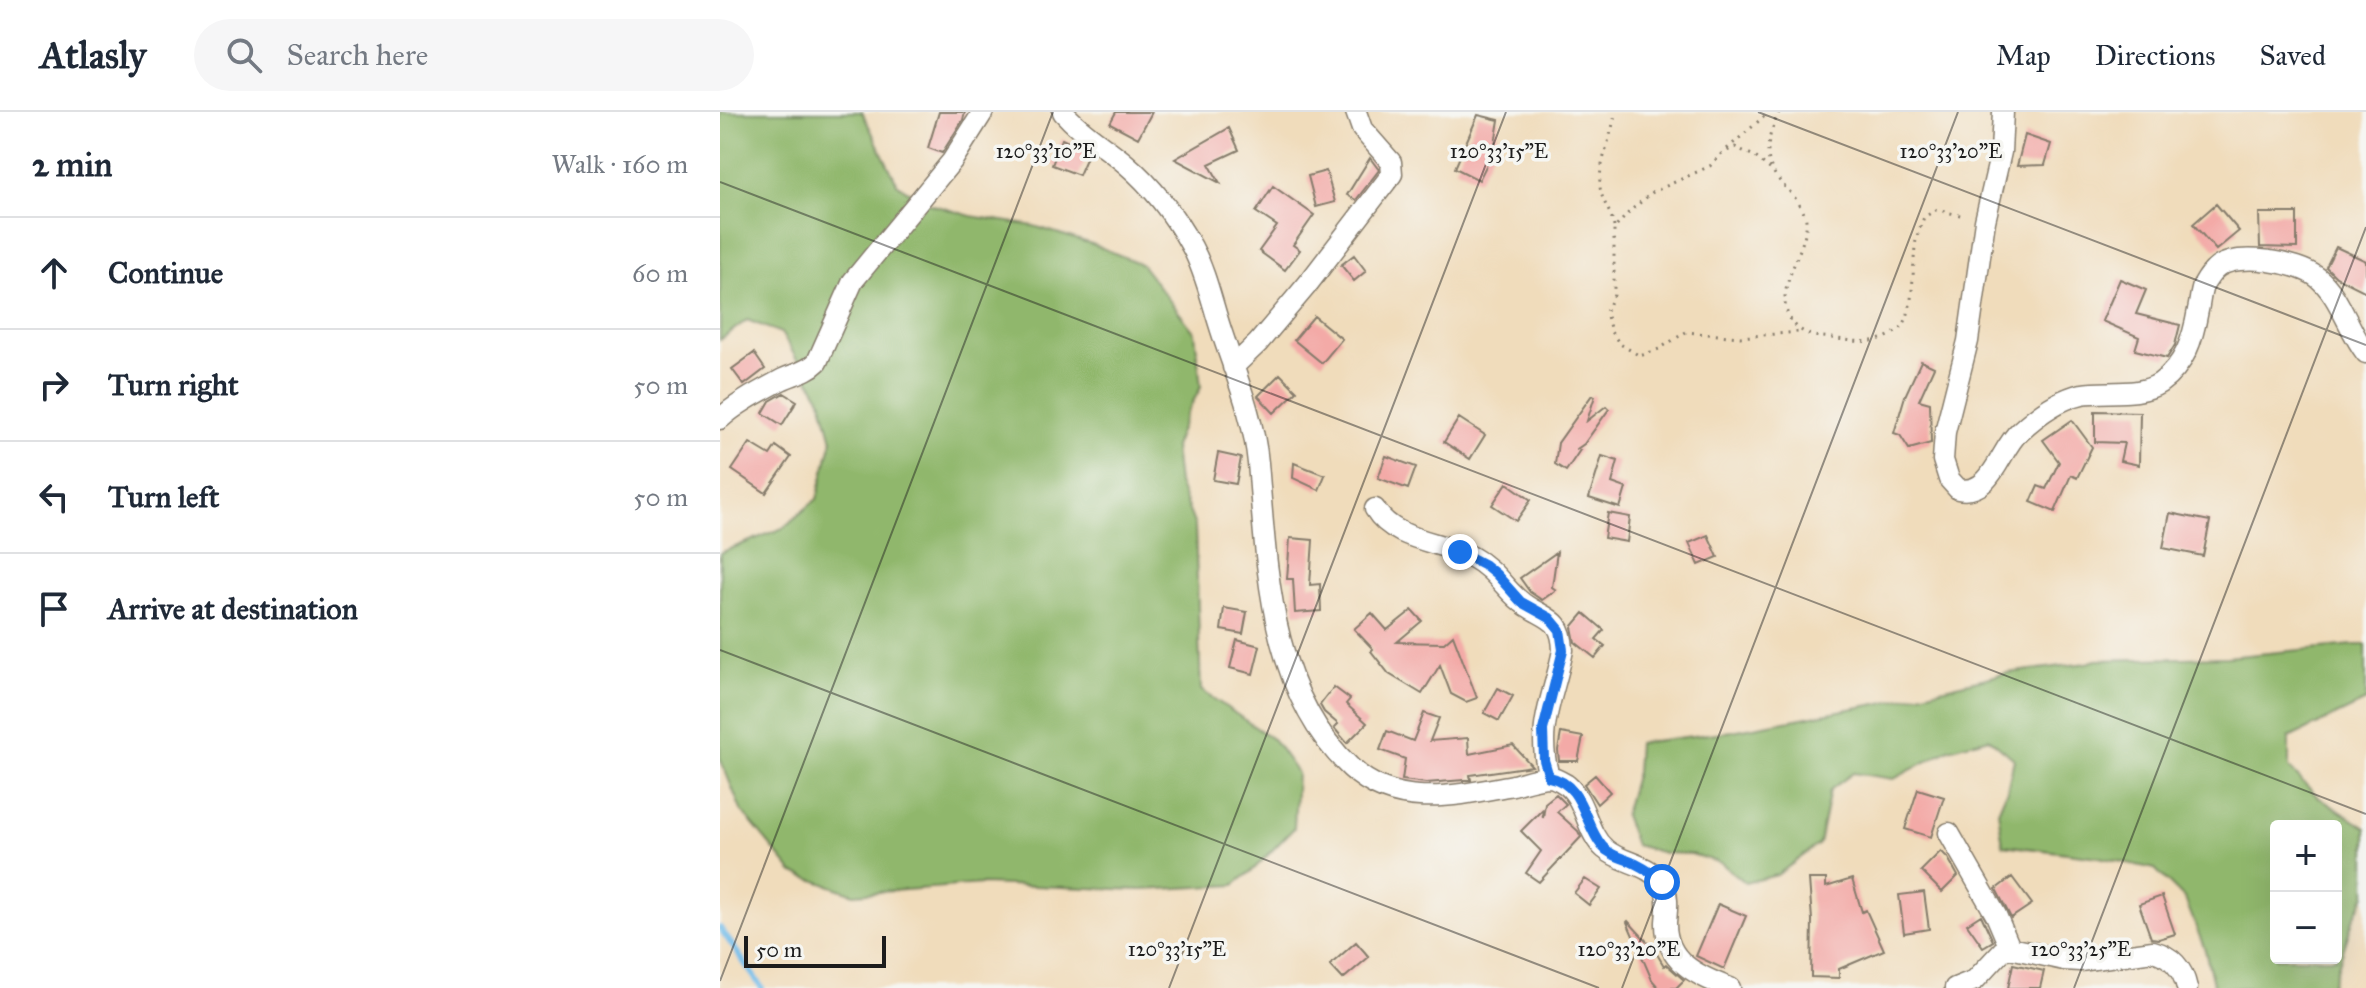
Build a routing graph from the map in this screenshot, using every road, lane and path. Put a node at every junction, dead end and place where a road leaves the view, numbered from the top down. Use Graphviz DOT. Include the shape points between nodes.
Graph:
graph roads {
  1 [pos="983,112"];
  2 [pos="1063,112"];
  3 [pos="1356,112"];
  4 [pos="1615,112"];
  5 [pos="1769,112"];
  6 [pos="1779,112"];
  7 [pos="2003,112"];
  8 [pos="1721,154"];
  9 [pos="1770,169"];
  10 [pos="1985,221"];
  11 [pos="1614,229"];
  12 [pos="1800,332"];
  13 [pos="2366,353"];
  14 [pos="1233,367"];
  15 [pos="720,419"];
  16 [pos="1375,509"];
  17 [pos="1549,777"];
  18 [pos="1949,833"];
  19 [pos="2010,948"];
  20 [pos="1730,988"];
  21 [pos="1955,988"];
  22 [pos="2187,988"];
  1 -- 15 [label="street" via="952,161 853,281 817,362"];
  2 -- 14 [label="street" via="1142,179 1171,214 1193,249"];
  3 -- 14 [label="street" via="1362,129 1391,162 1392,174 1307,285"];
  4 -- 11 [label="path" via="1600,191"];
  5 -- 8 [label="path"];
  6 -- 9 [label="path" via="1768,141"];
  7 -- 10 [label="street" via="2001,152"];
  8 -- 9 [label="path" via="1735,147"];
  8 -- 11 [label="path" via="1710,166 1653,192"];
  9 -- 12 [label="path" via="1792,193 1806,221 1785,303"];
  10 -- 12 [label="path" via="1936,210 1924,217 1910,304 1903,325 1891,335 1861,341"];
  10 -- 13 [label="street" via="1968,341 1945,432 1943,460 1958,489 1976,488 1988,479 2017,433 2055,405 2079,395 2147,389 2168,376 2188,349 2208,276 2230,262 2256,259 2293,266 2318,278"];
  11 -- 12 [label="path" via="1614,295 1606,312 1620,344 1640,356 1686,332 1729,337"];
  14 -- 17 [label="street" via="1258,463 1277,629 1294,685 1334,750 1371,781 1419,797 1462,795"];
  16 -- 17 [label="street" via="1391,528 1485,565 1521,602 1556,623 1563,650 1543,730"];
  17 -- 20 [label="street" via="1576,795 1605,850 1662,882 1667,894 1666,935 1675,954 1694,972"];
  18 -- 19 [label="street"];
  19 -- 21 [label="street" via="1975,980"];
  19 -- 22 [label="street" via="2080,961 2163,953 2183,974"];
}
